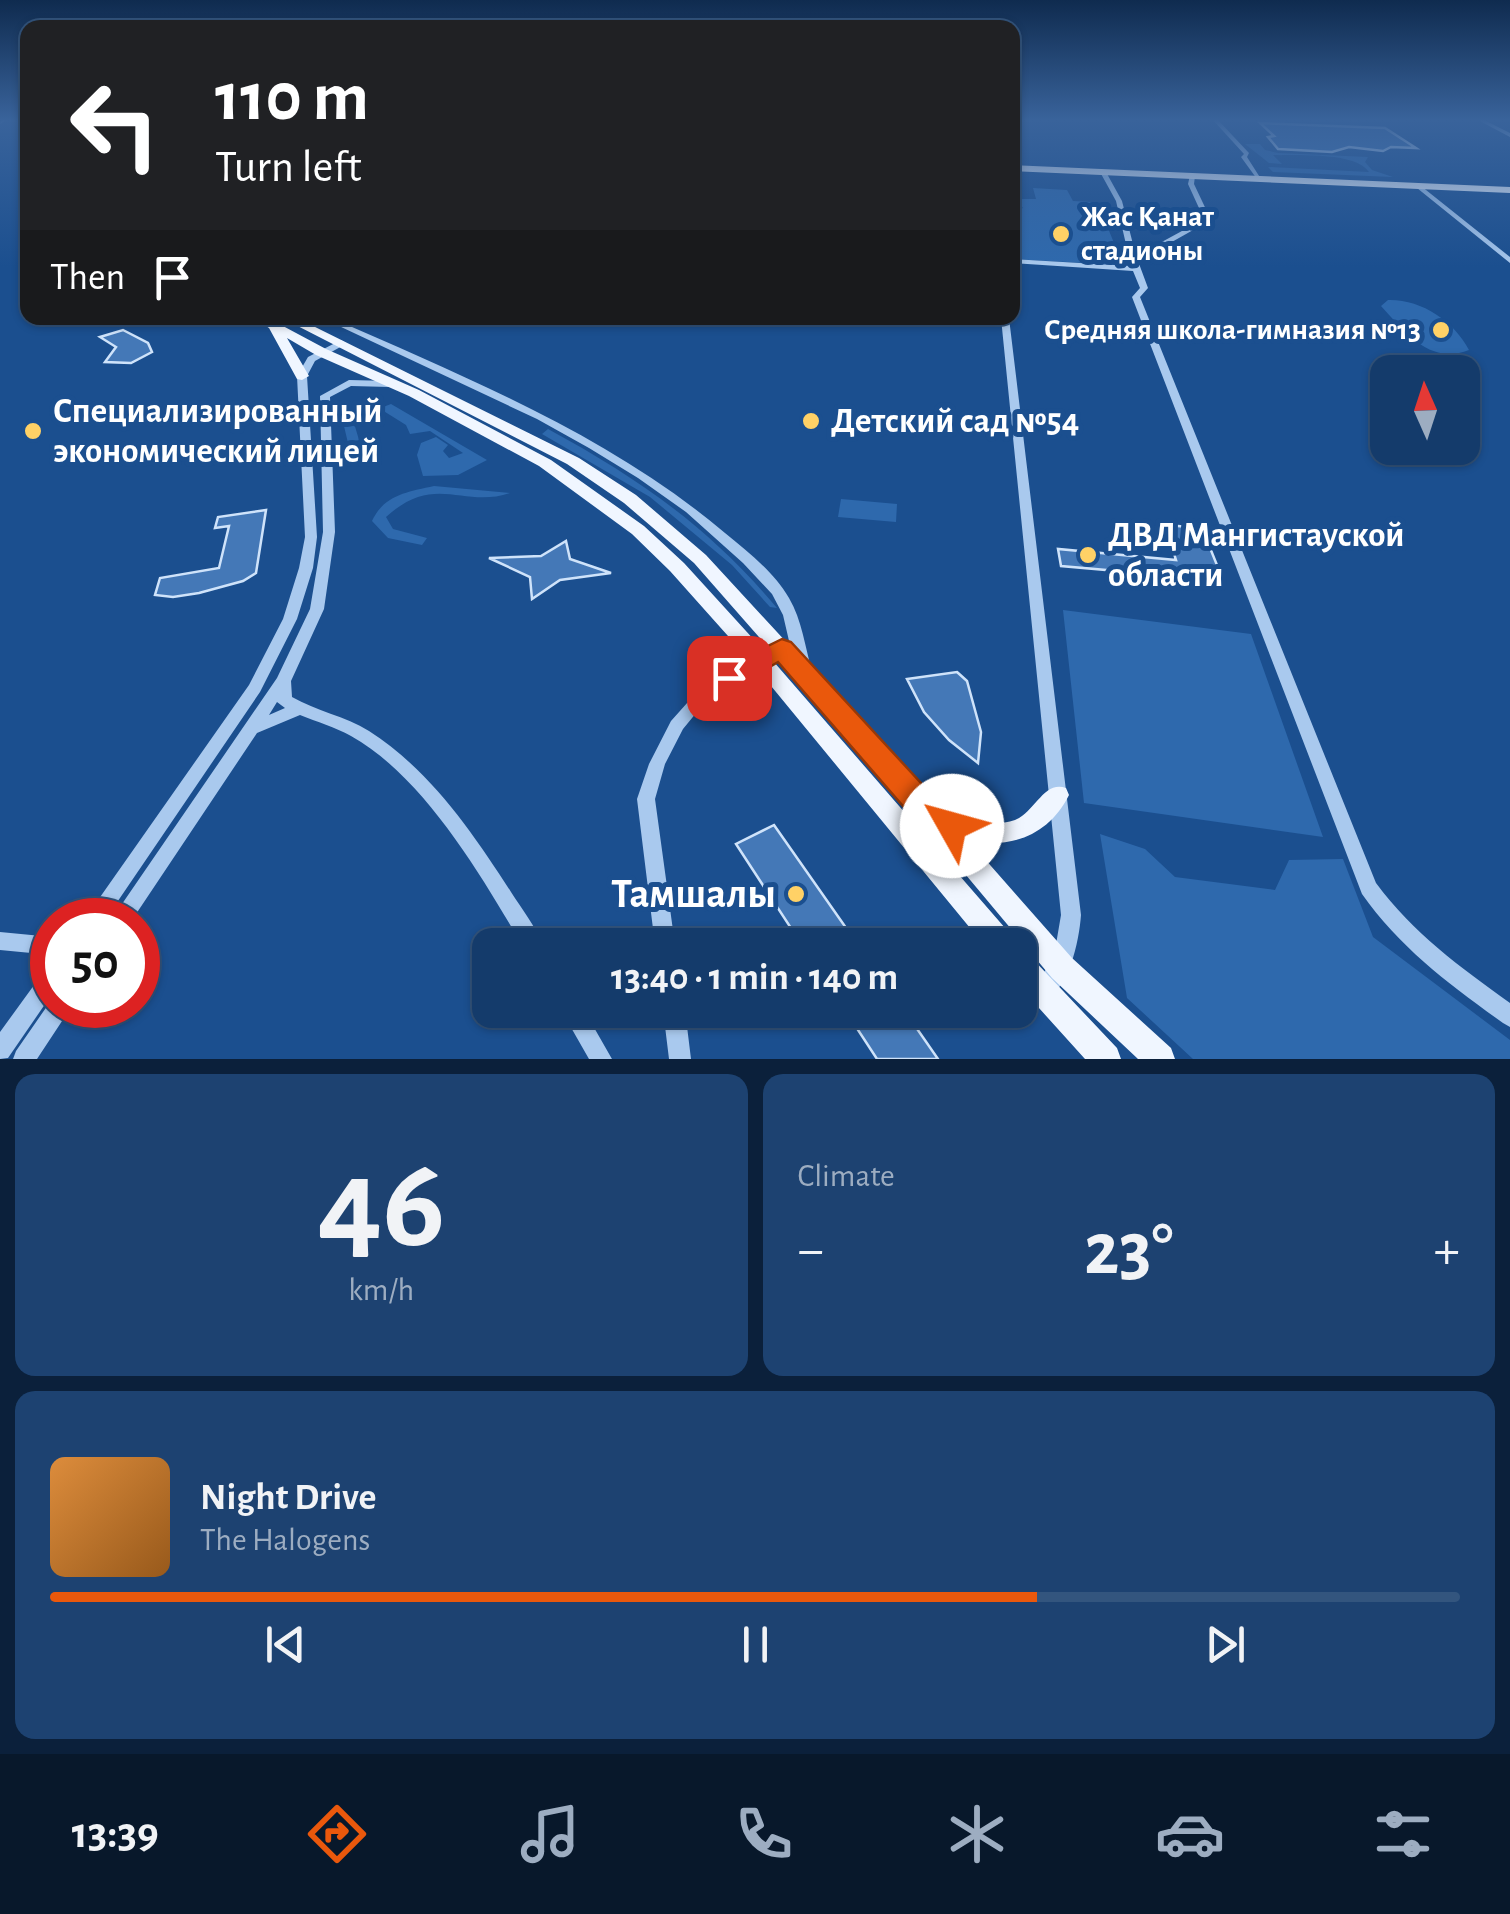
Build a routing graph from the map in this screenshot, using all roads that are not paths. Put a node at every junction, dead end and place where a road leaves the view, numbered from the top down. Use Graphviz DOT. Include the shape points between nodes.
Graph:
graph roads {
  1 [pos="1022,168"];
  2 [pos="1252,168"];
  3 [pos="1103,172"];
  4 [pos="1192,176"];
  5 [pos="1259,178"];
  6 [pos="1418,187"];
  7 [pos="1510,190"];
  8 [pos="1020,261"];
  9 [pos="1510,261"];
  10 [pos="1135,264"];
  11 [pos="276,325"];
  12 [pos="280,325"];
  13 [pos="288,325"];
  14 [pos="341,325"];
  15 [pos="1006,325"];
  16 [pos="341,343"];
  17 [pos="321,352"];
  18 [pos="302,376"];
  19 [pos="399,386"];
  20 [pos="782,649"];
  21 [pos="760,659"];
  22 [pos="804,674"];
  23 [pos="284,680"];
  24 [pos="299,709"];
  25 [pos="253,729"];
  26 [pos="1057,794"];
  27 [pos="934,819"];
  28 [pos="109,898"];
  29 [pos="136,898"];
  30 [pos="523,928"];
  31 [pos="664,928"];
  32 [pos="988,928"];
  33 [pos="0,941"];
  34 [pos="30,944"];
  35 [pos="1062,968"];
  36 [pos="1037,986"];
  37 [pos="1042,992"];
  38 [pos="30,1008"];
  39 [pos="1510,1016"];
  40 [pos="46,1028"];
  41 [pos="583,1028"];
  42 [pos="676,1028"];
  43 [pos="0,1050"];
  44 [pos="24,1059"];
  45 [pos="601,1059"];
  46 [pos="680,1059"];
  47 [pos="1106,1059"];
  48 [pos="1160,1059"];
  1 -- 3 [label="main road"];
  2 -- 5 [label="street"];
  3 -- 4 [label="main road"];
  3 -- 10 [label="street" via="1119,202"];
  4 -- 5 [label="main road"];
  4 -- 10 [label="street" via="1208,220"];
  5 -- 6 [label="main road"];
  6 -- 7 [label="main road"];
  6 -- 9 [label="street"];
  8 -- 10 [label="street"];
  10 -- 39 [label="street" via="1144,288 1136,297 1369,888 1390,920 1430,957"];
  11 -- 18 [label="main road"];
  12 -- 17 [label="main road"];
  13 -- 16 [label="main road"];
  14 -- 22 [label="street" via="574,434 698,513 786,603"];
  15 -- 26 [label="street"];
  16 -- 17 [label="street"];
  16 -- 20 [label="main road" via="572,461 630,499 700,558"];
  17 -- 18 [label="street"];
  17 -- 19 [label="main road"];
  18 -- 28 [label="street" via="311,538 290,619 255,688"];
  19 -- 21 [label="main road" via="586,489 678,567"];
  19 -- 23 [label="street" via="350,383 325,396 326,568 317,609"];
  20 -- 21 [label="street"];
  20 -- 22 [label="main road"];
  21 -- 31 [label="street" via="702,697 677,725 657,764 646,799"];
  21 -- 32 [label="main road"];
  22 -- 27 [label="main road"];
  23 -- 24 [label="street" via="284,700"];
  23 -- 25 [label="street"];
  24 -- 25 [label="street"];
  24 -- 30 [label="street" via="363,734 421,784"];
  25 -- 29 [label="street"];
  26 -- 27 [label="main road" via="1032,822 1006,834 971,834"];
  26 -- 35 [label="street" via="1071,915"];
  27 -- 35 [label="main road"];
  33 -- 34 [label="street"];
  35 -- 37 [label="street"];
  35 -- 48 [label="main road"];
  36 -- 37 [label="main road"];
  37 -- 47 [label="main road"];
  38 -- 43 [label="street"];
  40 -- 44 [label="street"];
  41 -- 45 [label="street"];
  42 -- 46 [label="street"];
}
